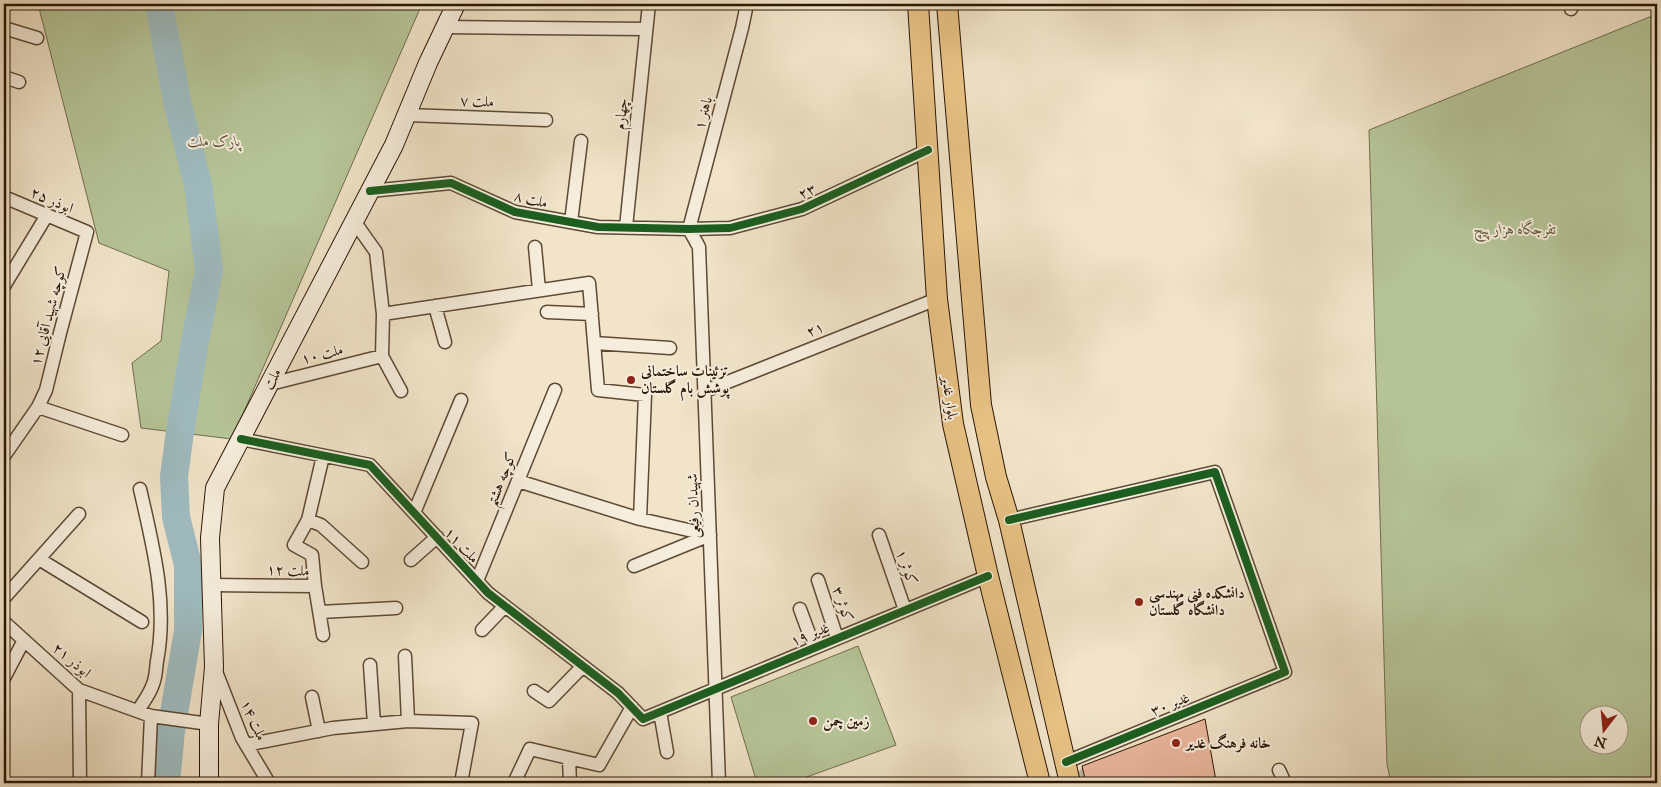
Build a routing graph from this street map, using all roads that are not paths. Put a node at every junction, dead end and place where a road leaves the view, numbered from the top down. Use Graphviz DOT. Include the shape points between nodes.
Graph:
graph roads {
  1 [pos="456,4"];
  2 [pos="649,4"];
  3 [pos="747,4"];
  4 [pos="918,4"];
  5 [pos="947,4"];
  6 [pos="445,27"];
  7 [pos="4,28"];
  8 [pos="646,29"];
  9 [pos="37,38"];
  10 [pos="4,77"];
  11 [pos="19,82"];
  12 [pos="407,115"];
  13 [pos="546,120"];
  14 [pos="581,141"];
  15 [pos="928,150"];
  16 [pos="370,191"];
  17 [pos="4,197"];
  18 [pos="47,215"];
  19 [pos="354,221"];
  20 [pos="571,222"];
  21 [pos="626,227"];
  22 [pos="689,229"];
  23 [pos="87,232"];
  24 [pos="535,248"];
  25 [pos="4,286"];
  26 [pos="539,290"];
  27 [pos="936,298"];
  28 [pos="435,306"];
  29 [pos="547,312"];
  30 [pos="383,314"];
  31 [pos="592,314"];
  32 [pos="445,342"];
  33 [pos="594,343"];
  34 [pos="670,348"];
  35 [pos="382,356"];
  36 [pos="270,384"];
  37 [pos="555,390"];
  38 [pos="705,390"];
  39 [pos="401,391"];
  40 [pos="460,400"];
  41 [pos="38,406"];
  42 [pos="122,435"];
  43 [pos="241,439"];
  44 [pos="4,456"];
  45 [pos="323,456"];
  46 [pos="518,482"];
  47 [pos="140,489"];
  48 [pos="414,513"];
  49 [pos="79,514"];
  50 [pos="640,519"];
  51 [pos="308,520"];
  52 [pos="1009,520"];
  53 [pos="710,535"];
  54 [pos="879,535"];
  55 [pos="436,537"];
  56 [pos="39,559"];
  57 [pos="411,560"];
  58 [pos="362,562"];
  59 [pos="634,566"];
  60 [pos="988,576"];
  61 [pos="818,580"];
  62 [pos="477,581"];
  63 [pos="211,585"];
  64 [pos="315,586"];
  65 [pos="4,598"];
  66 [pos="505,606"];
  67 [pos="396,608"];
  68 [pos="800,609"];
  69 [pos="905,610"];
  70 [pos="320,612"];
  71 [pos="4,622"];
  72 [pos="142,622"];
  73 [pos="482,630"];
  74 [pos="323,635"];
  75 [pos="837,638"];
  76 [pos="24,640"];
  77 [pos="814,647"];
  78 [pos="405,656"];
  79 [pos="370,665"];
  80 [pos="583,666"];
  81 [pos="214,667"];
  82 [pos="4,678"];
  83 [pos="715,688"];
  84 [pos="79,690"];
  85 [pos="534,691"];
  86 [pos="312,697"];
  87 [pos="632,707"];
  88 [pos="138,711"];
  89 [pos="660,712"];
  90 [pos="154,716"];
  91 [pos="644,719"];
  92 [pos="408,721"];
  93 [pos="209,724"];
  94 [pos="374,724"];
  95 [pos="319,731"];
  96 [pos="246,745"];
  97 [pos="667,752"];
  98 [pos="569,758"];
  99 [pos="1066,762"];
  100 [pos="1279,770"];
  101 [pos="80,783"];
  102 [pos="148,783"];
  103 [pos="209,783"];
  104 [pos="269,783"];
  105 [pos="464,783"];
  106 [pos="514,783"];
  107 [pos="570,783"];
  108 [pos="719,783"];
  109 [pos="1040,783"];
  110 [pos="1070,783"];
  111 [pos="1285,783"];
  1 -- 6 [label="main road, ملت"];
  2 -- 8 [label="street, چهارم"];
  3 -- 22 [label="street, باهنر ۱"];
  4 -- 15 [label="main road, بلوار غدیر"];
  5 -- 52 [label="main road, بلوار غدیر" via="981,405"];
  6 -- 8 [label="street"];
  6 -- 12 [label="main road, ملت"];
  7 -- 9 [label="street"];
  8 -- 21 [label="street, چهارم"];
  10 -- 11 [label="street"];
  12 -- 13 [label="street, ۷ ملت"];
  12 -- 16 [label="main road, ملت"];
  14 -- 20 [label="street"];
  15 -- 22 [label="street, ۲۳" via="802,209 730,228"];
  15 -- 27 [label="main road, بلوار غدیر"];
  16 -- 19 [label="main road, ملت"];
  16 -- 20 [label="street, ۸ ملت" via="451,183 515,212"];
  17 -- 18 [label="street, ابوذر ۲۵"];
  18 -- 23 [label="street, ابوذر ۲۵"];
  18 -- 25 [label="street"];
  19 -- 30 [label="street" via="376,252"];
  19 -- 36 [label="main road, ملت"];
  20 -- 21 [label="street, ۸ ملت" via="598,227"];
  21 -- 22 [label="street, ۸ ملت"];
  22 -- 38 [label="street, شهیدان رفیعی" via="699,247"];
  23 -- 41 [label="street, کوچه شهید آقایی ۱۲" via="46,390"];
  24 -- 26 [label="street"];
  26 -- 28 [label="street"];
  26 -- 31 [label="street" via="589,283"];
  27 -- 38 [label="street, ۲۱"];
  27 -- 60 [label="main road, بلوار غدیر" via="954,424"];
  28 -- 30 [label="street"];
  28 -- 32 [label="street"];
  29 -- 31 [label="street"];
  30 -- 35 [label="street"];
  31 -- 33 [label="street"];
  33 -- 34 [label="street"];
  33 -- 50 [label="street" via="598,390 645,395"];
  35 -- 36 [label="street, ملت ۱۰"];
  35 -- 39 [label="street"];
  36 -- 43 [label="main road, ملت"];
  37 -- 46 [label="street, کوچه هشتم"];
  38 -- 53 [label="street, شهیدان رفیعی"];
  40 -- 48 [label="street"];
  41 -- 42 [label="street"];
  41 -- 44 [label="street, کوچه شهید آقایی ۱۲"];
  43 -- 45 [label="street, ۱۱ ملت"];
  43 -- 63 [label="main road, ملت" via="215,488 210,538"];
  45 -- 48 [label="street, ۱۱ ملت" via="370,465"];
  45 -- 51 [label="street"];
  46 -- 50 [label="street"];
  46 -- 62 [label="street, کوچه هشتم"];
  47 -- 88 [label="street" via="156,566 162,628 154,684"];
  48 -- 55 [label="street, ۱۱ ملت"];
  49 -- 56 [label="street"];
  50 -- 53 [label="street"];
  51 -- 58 [label="street" via="321,525"];
  51 -- 64 [label="street" via="294,546 312,554"];
  52 -- 99 [label="main road, بلوار غدیر"];
  52 -- 99 [label="street, غدیر ۳۰" via="1215,472 1285,672"];
  53 -- 59 [label="street"];
  53 -- 83 [label="street, شهیدان رفیعی"];
  54 -- 69 [label="street, ۱ کوثر"];
  55 -- 57 [label="street"];
  55 -- 62 [label="street, ۱۱ ملت"];
  56 -- 65 [label="street"];
  56 -- 72 [label="street"];
  60 -- 69 [label="street, ۱۹ غدیر"];
  60 -- 109 [label="main road, بلوار غدیر"];
  61 -- 75 [label="street, ۳ کوثر"];
  62 -- 66 [label="street, ۱۱ ملت"];
  63 -- 64 [label="street, ۱۲ ملت"];
  63 -- 81 [label="main road, ملت"];
  64 -- 70 [label="street, ۱۲ ملت"];
  66 -- 73 [label="street"];
  66 -- 80 [label="street, ۱۱ ملت"];
  67 -- 70 [label="street"];
  68 -- 77 [label="street"];
  69 -- 75 [label="street, ۱۹ غدیر"];
  70 -- 74 [label="street, ۱۲ ملت"];
  71 -- 76 [label="street, ۲۱ ابوذر"];
  75 -- 77 [label="street, ۱۹ غدیر"];
  76 -- 82 [label="street"];
  76 -- 84 [label="street, ۲۱ ابوذر"];
  77 -- 83 [label="street, ۱۹ غدیر"];
  78 -- 92 [label="street"];
  79 -- 94 [label="street"];
  80 -- 85 [label="street" via="549,701"];
  80 -- 87 [label="street, ۱۱ ملت"];
  81 -- 93 [label="main road, ملت"];
  81 -- 96 [label="street, ۱۴ ملت"];
  83 -- 89 [label="street, ۱۹ غدیر"];
  83 -- 108 [label="street, شهیدان رفیعی"];
  84 -- 88 [label="street, ۲۱ ابوذر"];
  84 -- 101 [label="street"];
  86 -- 95 [label="street"];
  87 -- 91 [label="street, ۱۱ ملت"];
  87 -- 98 [label="street" via="599,764"];
  88 -- 90 [label="street, ۲۱ ابوذر"];
  89 -- 91 [label="street, ۱۹ غدیر"];
  89 -- 97 [label="street"];
  90 -- 93 [label="street, ۲۱ ابوذر"];
  90 -- 102 [label="street"];
  92 -- 94 [label="street"];
  92 -- 105 [label="street" via="472,723 461,783"];
  93 -- 103 [label="main road, ملت"];
  94 -- 95 [label="street"];
  95 -- 96 [label="street"];
  96 -- 104 [label="street, ۱۴ ملت"];
  98 -- 106 [label="street" via="530,749"];
  98 -- 107 [label="street"];
  99 -- 110 [label="main road, بلوار غدیر"];
  100 -- 111 [label="street"];
}
